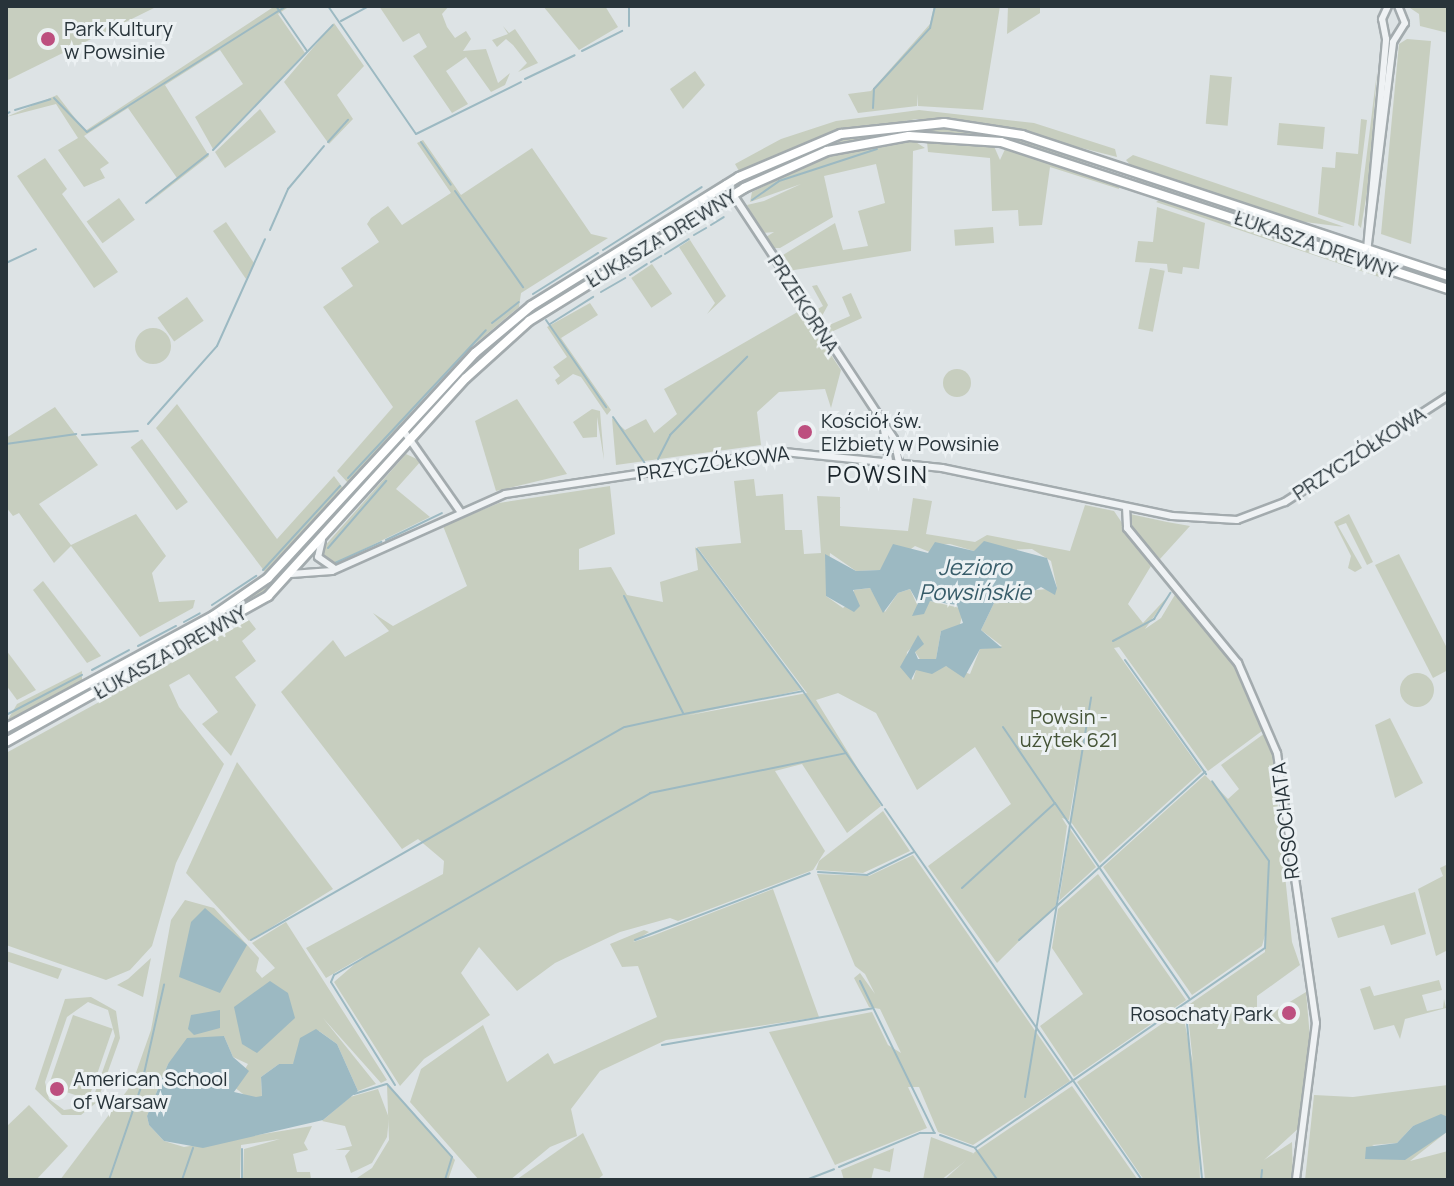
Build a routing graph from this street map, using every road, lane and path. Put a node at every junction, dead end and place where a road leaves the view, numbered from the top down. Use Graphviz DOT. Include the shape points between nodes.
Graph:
graph roads {
  1 [pos="1398,6"];
  2 [pos="1387,9"];
  3 [pos="1403,14"];
  4 [pos="1384,28"];
  5 [pos="1401,30"];
  6 [pos="726,184"];
  7 [pos="733,194"];
  8 [pos="1367,248"];
  9 [pos="1366,260"];
  10 [pos="1448,276"];
  11 [pos="1448,289"];
  12 [pos="1448,396"];
  13 [pos="882,424"];
  14 [pos="403,430"];
  15 [pos="410,440"];
  16 [pos="397,454"];
  17 [pos="421,454"];
  18 [pos="889,460"];
  19 [pos="899,462"];
  20 [pos="1126,507"];
  21 [pos="460,511"];
  22 [pos="322,540"];
  23 [pos="338,569"];
  24 [pos="291,574"];
  25 [pos="6,728"];
  26 [pos="6,742"];
  27 [pos="1296,1180"];
  1 -- 3 [label="street"];
  2 -- 3 [label="street"];
  2 -- 4 [label="street"];
  3 -- 5 [label="street"];
  4 -- 5 [label="street"];
  4 -- 8 [label="street"];
  5 -- 8 [label="street" via="1388,74"];
  6 -- 7 [label="street, PRZEKORNA"];
  6 -- 8 [label="main road, ŁUKASZA DREWNY" via="841,134 900,124 962,124 1044,141"];
  6 -- 14 [label="main road, ŁUKASZA DREWNY" via="524,311 475,353"];
  7 -- 9 [label="main road, ŁUKASZA DREWNY" via="800,160 859,142 976,138 1065,159"];
  7 -- 13 [label="street, PRZEKORNA"];
  7 -- 15 [label="main road, ŁUKASZA DREWNY" via="529,321"];
  8 -- 9 [label="street"];
  8 -- 10 [label="main road, ŁUKASZA DREWNY"];
  9 -- 11 [label="main road, ŁUKASZA DREWNY"];
  12 -- 20 [label="street, PRZYCZÓŁKOWA" via="1263,513 1211,521"];
  13 -- 18 [label="street, PRZEKORNA"];
  13 -- 19 [label="street, PRZEKORNA" via="898,445"];
  14 -- 15 [label="street"];
  14 -- 25 [label="main road, ŁUKASZA DREWNY" via="301,547 244,596"];
  15 -- 16 [label="main road, ŁUKASZA DREWNY"];
  15 -- 17 [label="street"];
  16 -- 17 [label="street"];
  16 -- 22 [label="main road, ŁUKASZA DREWNY"];
  17 -- 21 [label="street"];
  18 -- 19 [label="street, PRZYCZÓŁKOWA"];
  18 -- 21 [label="street, PRZYCZÓŁKOWA" via="773,453 519,491"];
  19 -- 20 [label="street, PRZYCZÓŁKOWA"];
  20 -- 27 [label="street, ROSOCHATA" via="1127,528 1238,663 1277,753 1316,1023"];
  21 -- 23 [label="street, PRZYCZÓŁKOWA"];
  22 -- 23 [label="street" via="320,562"];
  22 -- 24 [label="main road, ŁUKASZA DREWNY"];
  23 -- 24 [label="street, PRZYCZÓŁKOWA"];
  24 -- 26 [label="main road, ŁUKASZA DREWNY" via="221,625"];
}
